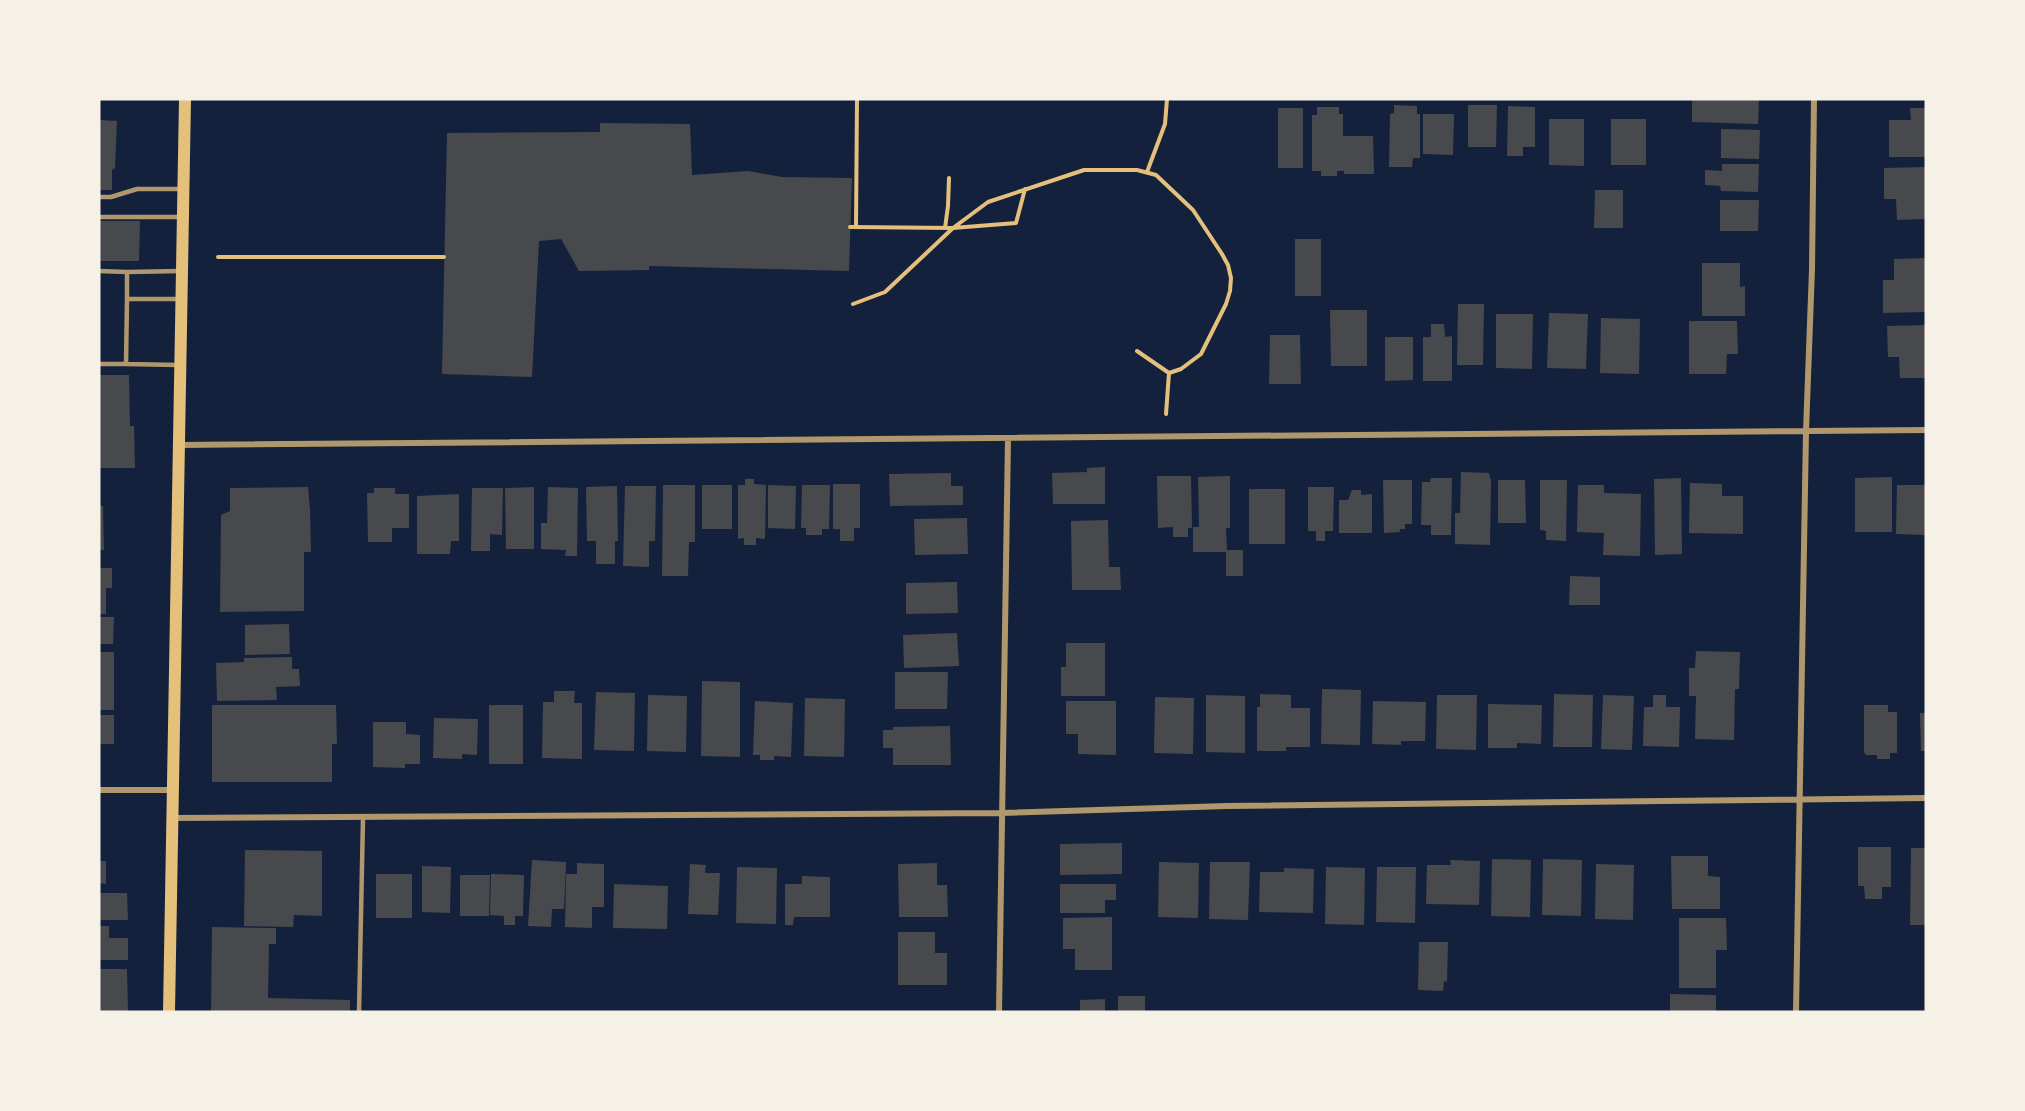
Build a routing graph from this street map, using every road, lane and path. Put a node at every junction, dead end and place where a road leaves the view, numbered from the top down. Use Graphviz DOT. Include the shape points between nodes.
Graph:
graph roads {
  1 [pos="186,99"];
  2 [pos="857,99"];
  3 [pos="1167,99"];
  4 [pos="1814,99"];
  5 [pos="1147,172"];
  6 [pos="949,178"];
  7 [pos="184,189"];
  8 [pos="1025,189"];
  9 [pos="99,197"];
  10 [pos="99,217"];
  11 [pos="183,217"];
  12 [pos="850,227"];
  13 [pos="856,227"];
  14 [pos="945,228"];
  15 [pos="953,228"];
  16 [pos="218,257"];
  17 [pos="444,257"];
  18 [pos="99,271"];
  19 [pos="182,271"];
  20 [pos="127,272"];
  21 [pos="127,299"];
  22 [pos="181,299"];
  23 [pos="853,304"];
  24 [pos="1137,351"];
  25 [pos="99,364"];
  26 [pos="126,364"];
  27 [pos="180,365"];
  28 [pos="1169,373"];
  29 [pos="1166,414"];
  30 [pos="1926,430"];
  31 [pos="1806,431"];
  32 [pos="1008,438"];
  33 [pos="180,445"];
  34 [pos="99,790"];
  35 [pos="173,790"];
  36 [pos="1926,798"];
  37 [pos="1800,800"];
  38 [pos="1001,813"];
  39 [pos="173,818"];
  40 [pos="363,818"];
  41 [pos="169,1012"];
  42 [pos="359,1012"];
  43 [pos="999,1012"];
  44 [pos="1796,1012"];
  1 -- 7 [label="main road"];
  2 -- 13 [label="path"];
  3 -- 5 [label="path" via="1165,124"];
  4 -- 31 [label="street"];
  5 -- 8 [label="path" via="1084,170"];
  5 -- 28 [label="path" via="1156,175 1193,210 1225,260 1230,278 1226,304 1201,354"];
  6 -- 14 [label="path"];
  7 -- 9 [label="lane" via="137,189"];
  7 -- 11 [label="main road"];
  8 -- 15 [label="path" via="988,202"];
  8 -- 15 [label="path" via="1016,223"];
  10 -- 11 [label="lane"];
  11 -- 19 [label="main road"];
  12 -- 13 [label="path"];
  13 -- 14 [label="path"];
  14 -- 15 [label="path"];
  15 -- 23 [label="path" via="885,292"];
  16 -- 17 [label="path"];
  18 -- 20 [label="lane"];
  19 -- 20 [label="lane"];
  19 -- 22 [label="main road"];
  20 -- 21 [label="lane"];
  21 -- 22 [label="lane"];
  21 -- 26 [label="lane"];
  22 -- 27 [label="main road"];
  24 -- 28 [label="path"];
  25 -- 26 [label="lane"];
  26 -- 27 [label="lane"];
  27 -- 33 [label="main road"];
  28 -- 29 [label="path"];
  30 -- 31 [label="street"];
  31 -- 32 [label="street"];
  31 -- 37 [label="street"];
  32 -- 33 [label="street"];
  32 -- 38 [label="street"];
  33 -- 35 [label="main road"];
  34 -- 35 [label="street"];
  35 -- 39 [label="main road"];
  36 -- 37 [label="street"];
  37 -- 38 [label="street" via="1227,806"];
  37 -- 44 [label="street"];
  38 -- 40 [label="street"];
  38 -- 43 [label="street"];
  39 -- 40 [label="street"];
  39 -- 41 [label="main road"];
  40 -- 42 [label="lane"];
}
